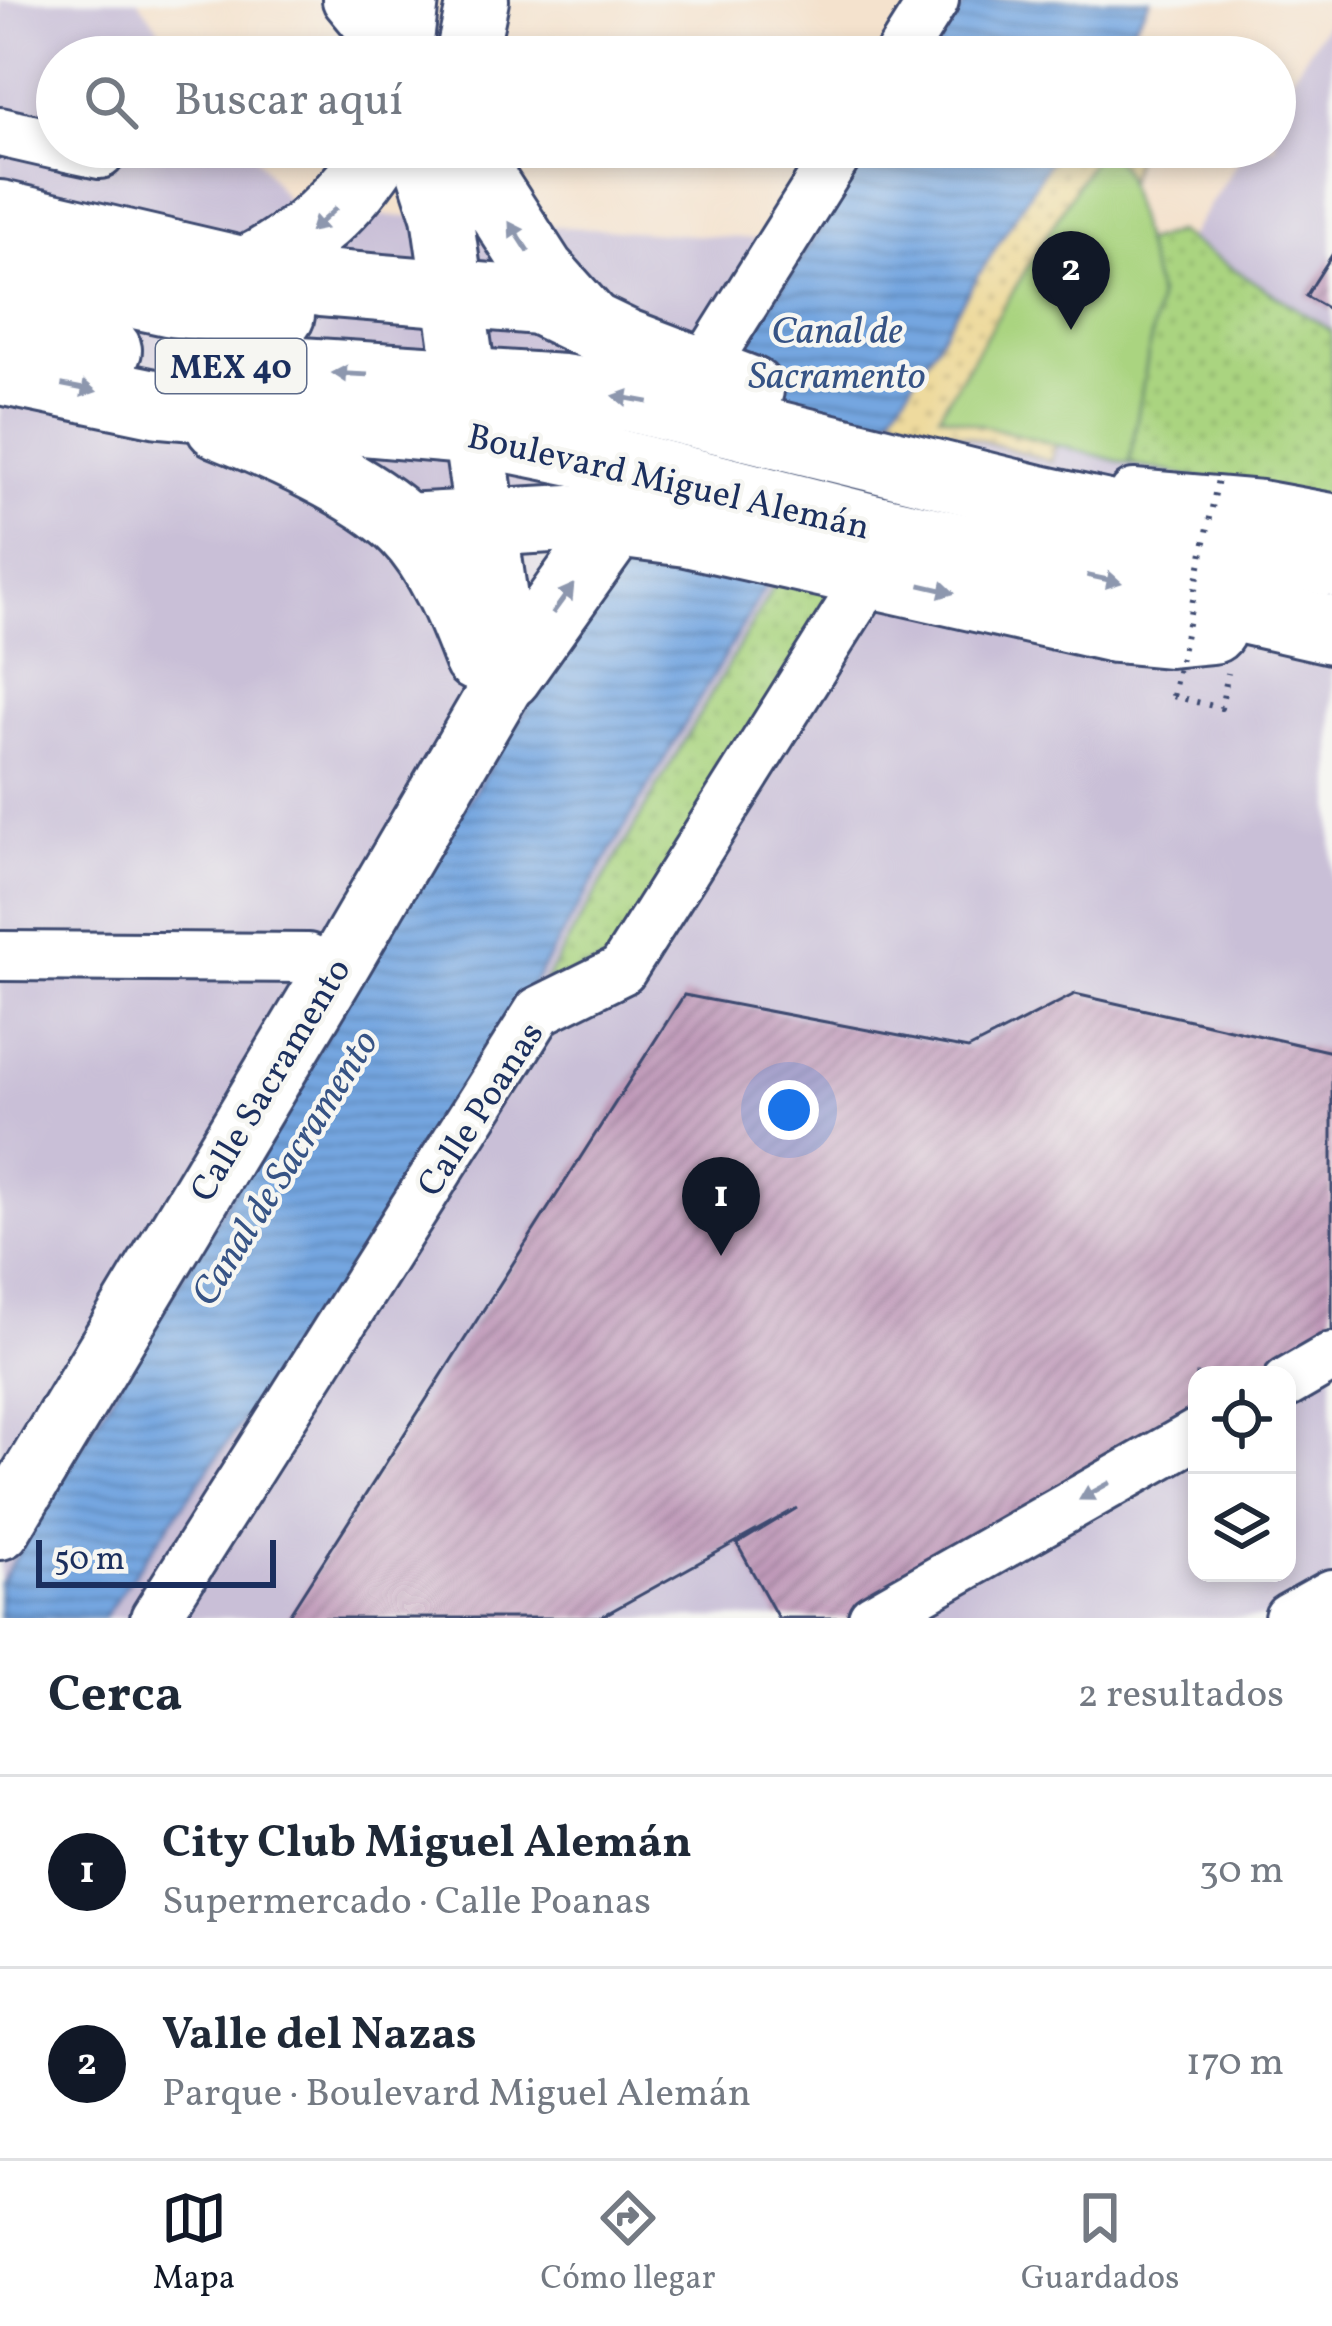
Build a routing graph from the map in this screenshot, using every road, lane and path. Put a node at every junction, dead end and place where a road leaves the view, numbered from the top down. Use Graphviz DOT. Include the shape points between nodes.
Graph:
graph roads {
  1 [pos="347,0"];
  2 [pos="408,0"];
  3 [pos="478,0"];
  4 [pos="934,0"];
  5 [pos="379,36"];
  6 [pos="401,36"];
  7 [pos="470,36"];
  8 [pos="911,36"];
  9 [pos="0,133"];
  10 [pos="36,141"];
  11 [pos="367,168"];
  12 [pos="427,168"];
  13 [pos="447,168"];
  14 [pos="475,168"];
  15 [pos="833,168"];
  16 [pos="0,214"];
  17 [pos="442,215"];
  18 [pos="0,237"];
  19 [pos="245,271"];
  20 [pos="0,275"];
  21 [pos="177,304"];
  22 [pos="585,320"];
  23 [pos="0,322"];
  24 [pos="464,357"];
  25 [pos="0,371"];
  26 [pos="734,397"];
  27 [pos="159,404"];
  28 [pos="1218,478"];
  29 [pos="1039,499"];
  30 [pos="688,508"];
  31 [pos="1332,518"];
  32 [pos="488,521"];
  33 [pos="617,522"];
  34 [pos="405,526"];
  35 [pos="869,550"];
  36 [pos="1332,563"];
  37 [pos="1332,630"];
  38 [pos="496,652"];
  39 [pos="1173,695"];
  40 [pos="0,956"];
  41 [pos="321,965"];
  42 [pos="1332,1357"];
  43 [pos="1296,1378"];
  44 [pos="1188,1438"];
  45 [pos="0,1450"];
  46 [pos="0,1528"];
  47 [pos="1332,1594"];
  48 [pos="881,1615"];
  49 [pos="155,1618"];
  50 [pos="1289,1618"];
  1 -- 5 [label="street"];
  2 -- 6 [label="main road"];
  3 -- 7 [label="main road"];
  4 -- 8 [label="street"];
  9 -- 10 [label="street"];
  11 -- 19 [label="highway, one-way" via="320,224"];
  12 -- 17 [label="main road"];
  13 -- 17 [label="main road"];
  22 -- 14 [label="highway, one-way" via="541,271"];
  15 -- 26 [label="street"];
  16 -- 19 [label="highway"];
  17 -- 24 [label="main road"];
  18 -- 21 [label="street" via="89,263"];
  19 -- 24 [label="highway" via="321,284"];
  20 -- 21 [label="highway"];
  21 -- 24 [label="highway" via="393,323"];
  22 -- 24 [label="highway" via="539,301"];
  22 -- 26 [label="highway"];
  24 -- 23 [label="highway, Boulevard Miguel Alemán / MEX 40, one-way" via="185,362"];
  26 -- 24 [label="highway, Boulevard Miguel Alemán / MEX 40, one-way" via="633,399"];
  24 -- 27 [label="highway, Boulevard Miguel Alemán / MEX 40"];
  24 -- 30 [label="highway, Boulevard Miguel Alemán / MEX 40"];
  24 -- 32 [label="main road"];
  25 -- 27 [label="highway, Boulevard Miguel Alemán / MEX 40, one-way"];
  26 -- 29 [label="highway, Boulevard Miguel Alemán / MEX 40"];
  27 -- 34 [label="highway" via="292,457"];
  28 -- 39 [label="path, bridge"];
  29 -- 31 [label="street" via="1117,492"];
  29 -- 36 [label="highway, Boulevard Miguel Alemán / MEX 40"];
  30 -- 33 [label="highway"];
  30 -- 35 [label="highway, Boulevard Miguel Alemán / MEX 40"];
  30 -- 35 [label="highway" via="782,554"];
  32 -- 33 [label="highway"];
  32 -- 34 [label="highway"];
  32 -- 38 [label="main road"];
  38 -- 33 [label="highway, one-way"];
  34 -- 38 [label="highway"];
  35 -- 37 [label="highway, Boulevard Miguel Alemán / MEX 40, one-way"];
  35 -- 49 [label="street, Calle Poanas" via="622,970 539,1011"];
  38 -- 41 [label="main road, Calle Sacramento"];
  40 -- 41 [label="street"];
  41 -- 45 [label="main road, Calle Sacramento"];
  41 -- 46 [label="main road, Calle Sacramento"];
  42 -- 43 [label="street"];
  44 -- 48 [label="street, one-way"];
  47 -- 50 [label="street"];
}
